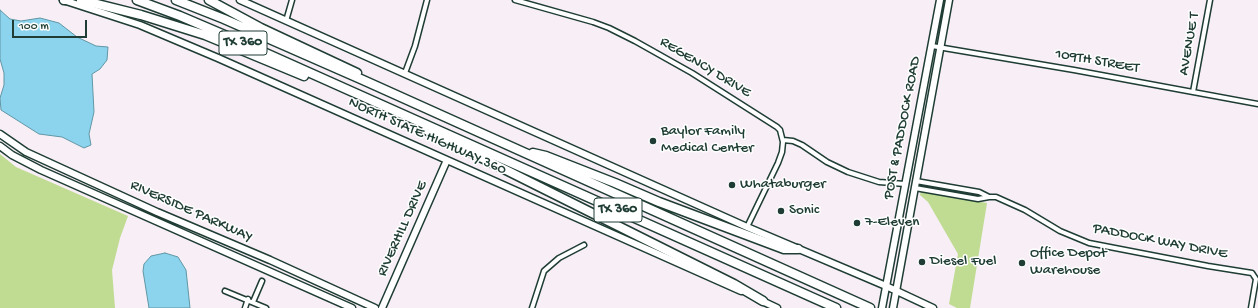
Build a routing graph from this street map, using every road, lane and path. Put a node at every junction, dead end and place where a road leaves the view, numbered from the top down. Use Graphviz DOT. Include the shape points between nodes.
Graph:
graph roads {
  1 [pos="64,0"];
  2 [pos="81,0"];
  3 [pos="138,0"];
  4 [pos="176,0"];
  5 [pos="209,0"];
  6 [pos="240,0"];
  7 [pos="292,0"];
  8 [pos="427,0"];
  9 [pos="515,0"];
  10 [pos="940,0"];
  11 [pos="949,0"];
  12 [pos="1210,0"];
  13 [pos="286,21"];
  14 [pos="932,46"];
  15 [pos="940,48"];
  16 [pos="405,74"];
  17 [pos="363,80"];
  18 [pos="347,89"];
  19 [pos="1194,92"];
  20 [pos="1258,104"];
  21 [pos="400,112"];
  22 [pos="0,134"];
  23 [pos="783,140"];
  24 [pos="0,146"];
  25 [pos="513,149"];
  26 [pos="447,160"];
  27 [pos="916,181"];
  28 [pos="905,184"];
  29 [pos="915,188"];
  30 [pos="989,196"];
  31 [pos="147,206"];
  32 [pos="143,214"];
  33 [pos="747,227"];
  34 [pos="584,245"];
  35 [pos="798,249"];
  36 [pos="262,281"];
  37 [pos="886,286"];
  38 [pos="226,291"];
  39 [pos="896,291"];
  40 [pos="248,299"];
  41 [pos="763,301"];
  42 [pos="253,302"];
  43 [pos="882,305"];
  44 [pos="893,307"];
  45 [pos="245,308"];
  46 [pos="266,308"];
  47 [pos="352,308"];
  48 [pos="375,308"];
  49 [pos="382,308"];
  50 [pos="532,308"];
  51 [pos="777,308"];
  52 [pos="836,308"];
  53 [pos="870,308"];
  54 [pos="933,308"];
  55 [pos="1251,308"];
  1 -- 26 [label="street, NORTH STATE HIGHWAY 360" via="172,38"];
  2 -- 18 [label="highway" via="183,28 239,48 334,88"];
  3 -- 18 [label="highway, TX 360" via="207,27"];
  4 -- 17 [label="highway, TX 360"];
  5 -- 17 [label="highway" via="261,28 355,71"];
  6 -- 13 [label="street"];
  7 -- 13 [label="street"];
  8 -- 16 [label="street"];
  9 -- 23 [label="street, REGENCY DRIVE" via="593,22 635,41 692,73 777,127"];
  10 -- 14 [label="street, POST & PADDOCK ROAD"];
  11 -- 15 [label="street, POST & PADDOCK ROAD"];
  12 -- 19 [label="street, AVENUE T"];
  13 -- 16 [label="street"];
  14 -- 15 [label="street, 109TH STREET"];
  14 -- 28 [label="street, POST & PADDOCK ROAD"];
  15 -- 19 [label="street, 109TH STREET"];
  15 -- 27 [label="street, POST & PADDOCK ROAD"];
  16 -- 33 [label="street"];
  17 -- 25 [label="highway, TX 360"];
  18 -- 21 [label="highway, TX 360"];
  19 -- 20 [label="street, 109TH STREET"];
  21 -- 41 [label="highway" via="409,121 734,284"];
  21 -- 52 [label="highway, TX 360"];
  22 -- 31 [label="street, RIVERSIDE PARKWAY" via="26,152"];
  23 -- 28 [label="street, PADDOCK WAY DRIVE" via="793,141 848,172 879,182"];
  23 -- 33 [label="street" via="778,163"];
  24 -- 32 [label="street, RIVERSIDE PARKWAY" via="41,170"];
  25 -- 35 [label="highway" via="546,156 784,249"];
  25 -- 53 [label="highway, TX 360"];
  26 -- 41 [label="street, NORTH STATE HIGHWAY 360"];
  26 -- 49 [label="street, RIVERHILL DRIVE"];
  27 -- 28 [label="street, PADDOCK WAY DRIVE"];
  27 -- 29 [label="street, POST & PADDOCK ROAD"];
  27 -- 30 [label="street, PADDOCK WAY DRIVE"];
  28 -- 29 [label="street, PADDOCK WAY DRIVE"];
  28 -- 37 [label="street, POST & PADDOCK ROAD"];
  29 -- 30 [label="street, PADDOCK WAY DRIVE" via="978,199"];
  29 -- 39 [label="street, POST & PADDOCK ROAD"];
  30 -- 55 [label="street, PADDOCK WAY DRIVE" via="1025,210 1060,231 1089,243 1252,273 1256,280"];
  31 -- 32 [label="street"];
  31 -- 48 [label="street, RIVERSIDE PARKWAY"];
  32 -- 47 [label="street, RIVERSIDE PARKWAY"];
  33 -- 35 [label="street"];
  34 -- 50 [label="street" via="559,258 544,271"];
  35 -- 37 [label="street"];
  36 -- 42 [label="street"];
  37 -- 39 [label="street"];
  37 -- 43 [label="street, POST & PADDOCK ROAD"];
  38 -- 40 [label="street"];
  39 -- 44 [label="street, POST & PADDOCK ROAD"];
  39 -- 54 [label="street"];
  40 -- 42 [label="street"];
  40 -- 45 [label="street"];
  41 -- 51 [label="street, NORTH STATE HIGHWAY 360"];
  42 -- 46 [label="street"];
}
